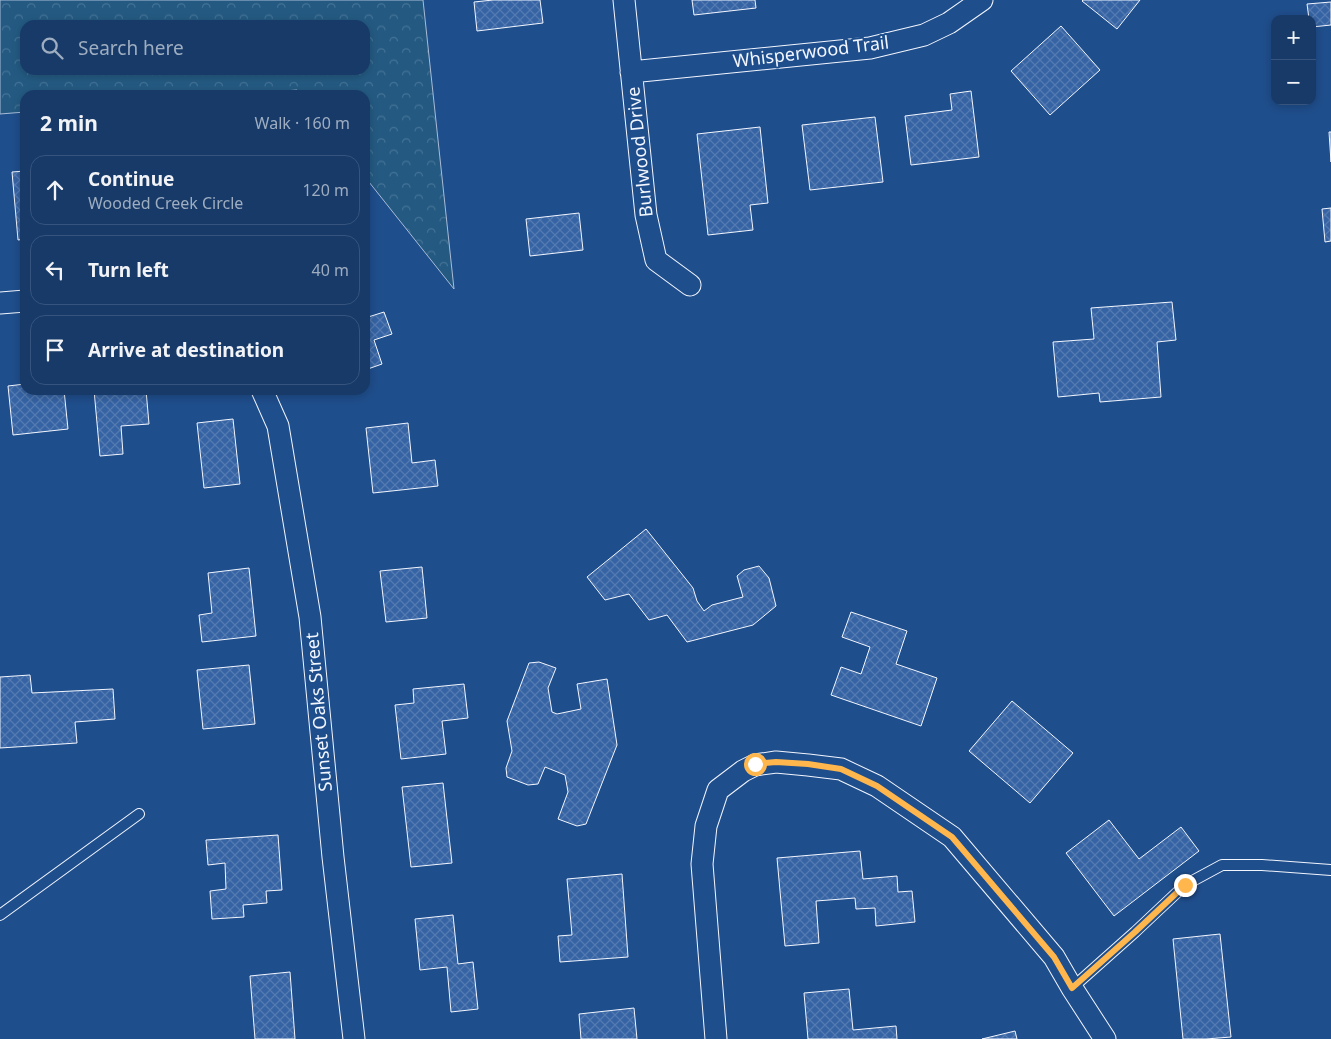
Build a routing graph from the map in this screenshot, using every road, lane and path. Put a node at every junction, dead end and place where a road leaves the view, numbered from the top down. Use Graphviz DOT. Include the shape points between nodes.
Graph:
graph roads {
  1 [pos="624,0"];
  2 [pos="982,0"];
  3 [pos="631,72"];
  4 [pos="690,285"];
  5 [pos="20,301"];
  6 [pos="0,302"];
  7 [pos="264,395"];
  8 [pos="139,814"];
  9 [pos="1331,870"];
  10 [pos="0,915"];
  11 [pos="1072,988"];
  12 [pos="354,1039"];
  13 [pos="716,1039"];
  14 [pos="1105,1039"];
  1 -- 3 [label="street, Burlwood Drive"];
  2 -- 3 [label="street, Whisperwood Trail" via="949,23 924,35 870,48"];
  3 -- 4 [label="street, Burlwood Drive" via="646,215 656,260"];
  5 -- 6 [label="street"];
  7 -- 12 [label="street, Sunset Oaks Street" via="278,426 310,617"];
  8 -- 10 [label="lane"];
  9 -- 11 [label="lane" via="1222,865 1185,885"];
  11 -- 13 [label="street" via="1054,957 952,837 877,786 841,769 776,762 755,764 718,790 706,826 702,864"];
  11 -- 14 [label="street"];
}
